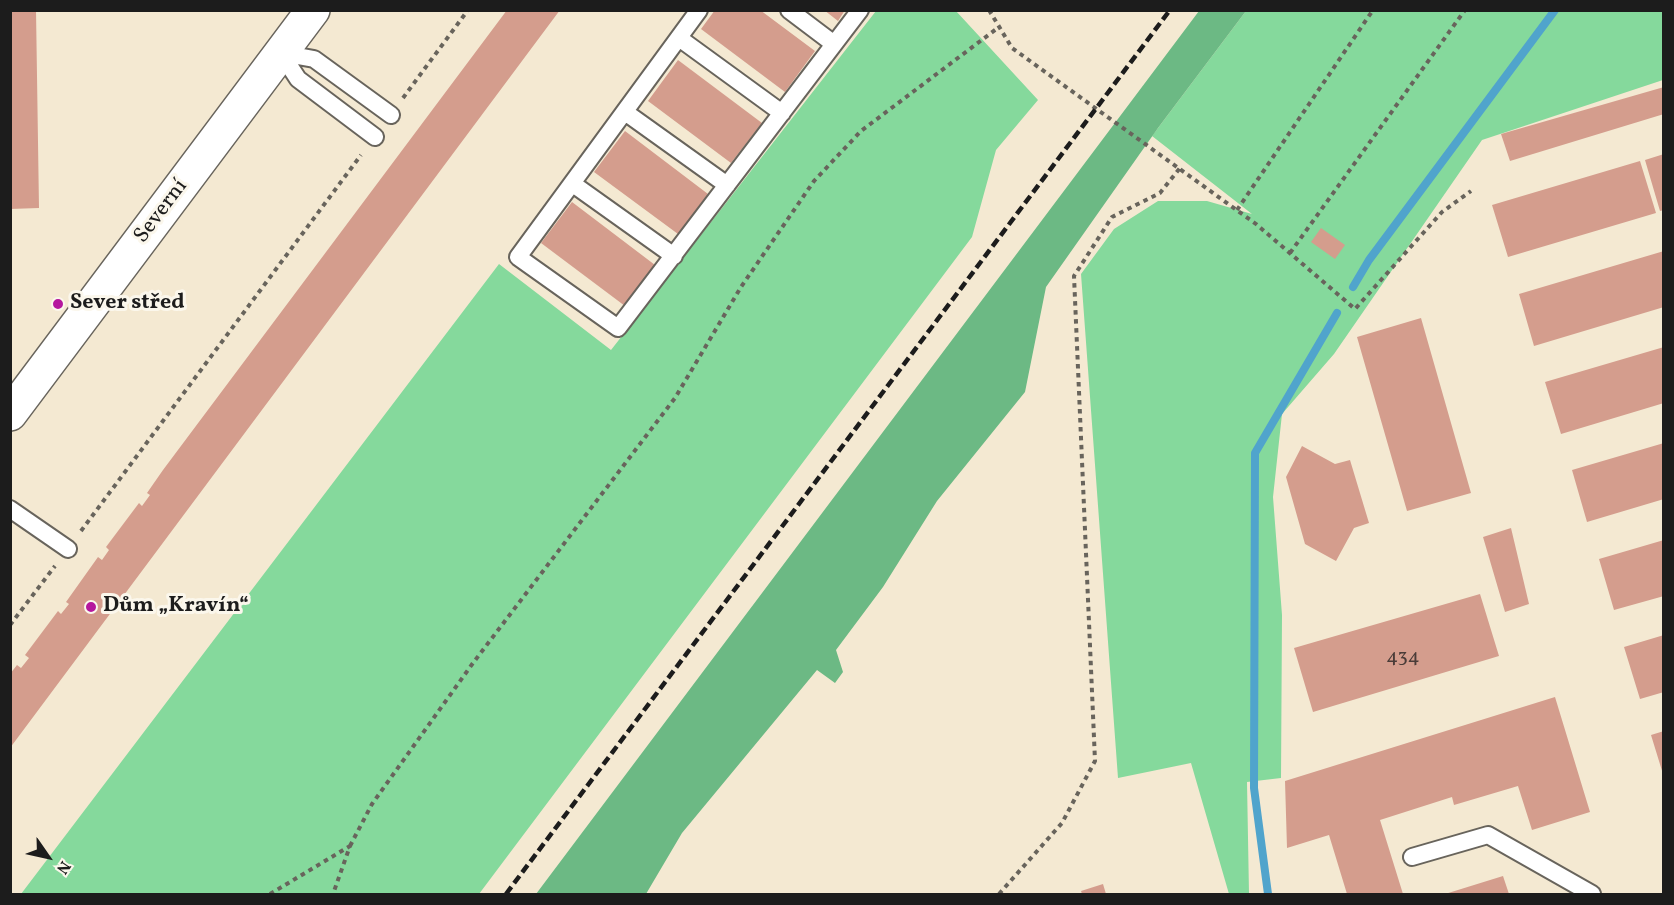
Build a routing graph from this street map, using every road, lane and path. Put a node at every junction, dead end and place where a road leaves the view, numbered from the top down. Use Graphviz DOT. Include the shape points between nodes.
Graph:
graph roads {
  1 [pos="313,10"];
  2 [pos="468,10"];
  3 [pos="699,10"];
  4 [pos="789,10"];
  5 [pos="860,10"];
  6 [pos="989,10"];
  7 [pos="1373,10"];
  8 [pos="1465,10"];
  9 [pos="999,27"];
  10 [pos="679,38"];
  11 [pos="834,44"];
  12 [pos="281,53"];
  13 [pos="625,112"];
  14 [pos="782,113"];
  15 [pos="391,115"];
  16 [pos="375,137"];
  17 [pos="1180,168"];
  18 [pos="573,184"];
  19 [pos="727,185"];
  20 [pos="1471,191"];
  21 [pos="1237,210"];
  22 [pos="1290,253"];
  23 [pos="674,256"];
  24 [pos="10,414"];
  25 [pos="10,509"];
  26 [pos="68,549"];
  27 [pos="10,625"];
  28 [pos="350,846"];
  29 [pos="1412,856"];
  30 [pos="270,894"];
  31 [pos="333,894"];
  32 [pos="999,894"];
  33 [pos="1592,894"];
  1 -- 12 [label="street, Severní"];
  2 -- 15 [label="path"];
  3 -- 10 [label="lane"];
  4 -- 11 [label="lane"];
  5 -- 11 [label="lane"];
  6 -- 9 [label="path"];
  7 -- 21 [label="path"];
  8 -- 22 [label="path"];
  9 -- 17 [label="path" via="1012,48"];
  9 -- 28 [label="path" via="861,131 814,181 741,286 675,398 466,673 372,804"];
  10 -- 13 [label="lane"];
  10 -- 14 [label="lane"];
  11 -- 14 [label="lane"];
  12 -- 15 [label="lane" via="314,59"];
  12 -- 16 [label="lane" via="298,79"];
  12 -- 24 [label="street, Severní"];
  13 -- 18 [label="lane"];
  13 -- 19 [label="lane"];
  14 -- 19 [label="lane"];
  16 -- 26 [label="path"];
  17 -- 21 [label="path"];
  17 -- 32 [label="path" via="1160,193 1112,217 1074,276 1095,761 1062,823"];
  18 -- 23 [label="lane"];
  18 -- 23 [label="lane" via="518,257 618,328"];
  19 -- 23 [label="lane"];
  20 -- 22 [label="path" via="1442,212 1355,309"];
  21 -- 22 [label="path"];
  25 -- 26 [label="lane"];
  26 -- 27 [label="path"];
  28 -- 30 [label="path"];
  28 -- 31 [label="path"];
  29 -- 33 [label="lane" via="1488,835"];
}
